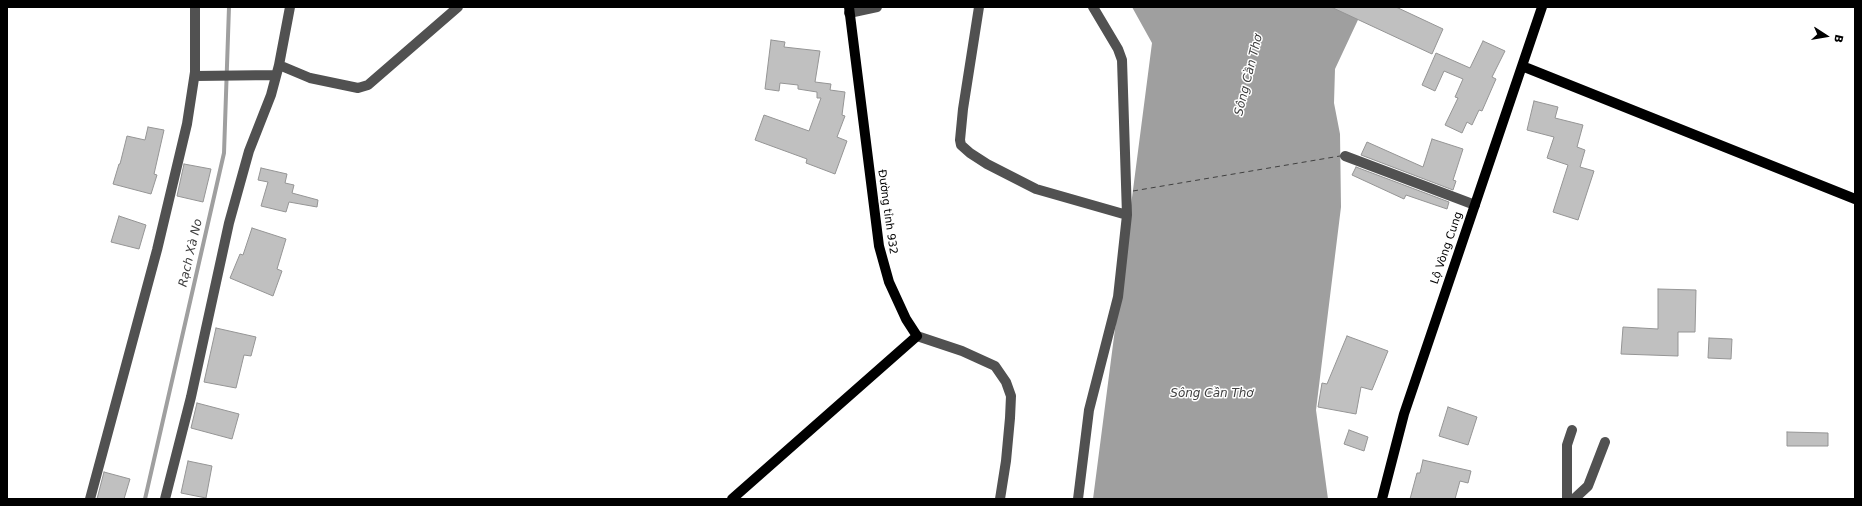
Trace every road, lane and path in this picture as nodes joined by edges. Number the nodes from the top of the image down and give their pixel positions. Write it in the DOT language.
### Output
graph roads {
  1 [pos="195,7"];
  2 [pos="290,7"];
  3 [pos="458,7"];
  4 [pos="877,7"];
  5 [pos="979,7"];
  6 [pos="1094,7"];
  7 [pos="1542,7"];
  8 [pos="849,10"];
  9 [pos="279,65"];
  10 [pos="1522,66"];
  11 [pos="276,75"];
  12 [pos="199,76"];
  13 [pos="1345,156"];
  14 [pos="1855,199"];
  15 [pos="1475,205"];
  16 [pos="1127,215"];
  17 [pos="917,336"];
  18 [pos="1572,430"];
  19 [pos="1605,442"];
  20 [pos="90,499"];
  21 [pos="165,499"];
  22 [pos="732,499"];
  23 [pos="1000,499"];
  24 [pos="1078,499"];
  25 [pos="1382,499"];
  26 [pos="1567,499"];
  27 [pos="1574,499"];
  1 -- 12 [label="street"];
  2 -- 9 [label="street"];
  3 -- 9 [label="street"];
  4 -- 8 [label="street"];
  5 -- 16 [label="street"];
  6 -- 16 [label="street"];
  7 -- 10 [label="main road, Lộ Vòng Cung"];
  8 -- 17 [label="main road, Đường tỉnh 932"];
  9 -- 11 [label="street"];
  10 -- 14 [label="main road"];
  10 -- 15 [label="main road, Lộ Vòng Cung"];
  11 -- 12 [label="street"];
  11 -- 21 [label="street"];
  12 -- 20 [label="street"];
  13 -- 15 [label="street"];
  15 -- 25 [label="main road, Lộ Vòng Cung"];
  16 -- 24 [label="street"];
  17 -- 22 [label="main road"];
  17 -- 23 [label="street"];
  18 -- 26 [label="street"];
  19 -- 27 [label="street"];
}
